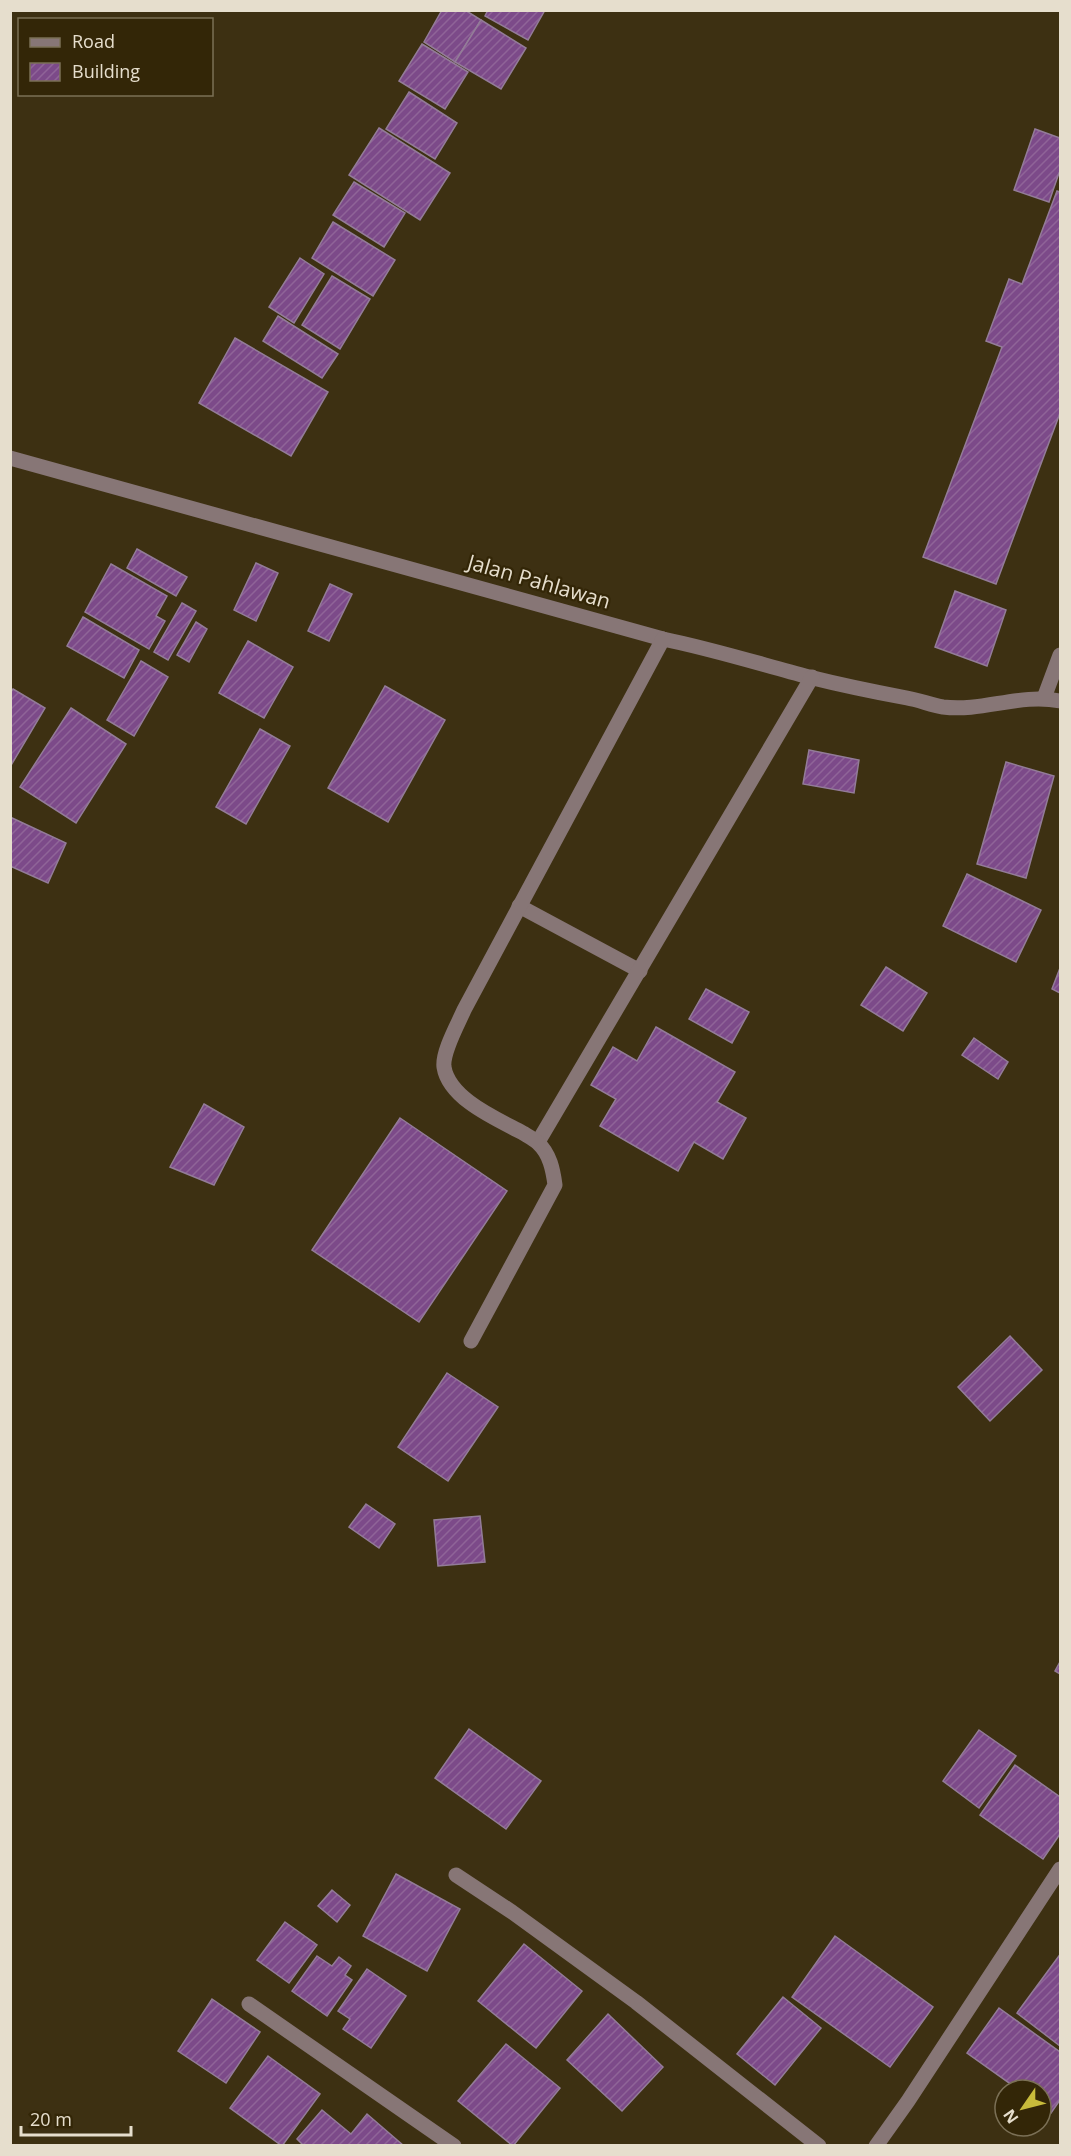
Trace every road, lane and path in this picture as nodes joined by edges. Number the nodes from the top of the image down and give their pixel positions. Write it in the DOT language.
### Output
graph roads {
  1 [pos="10,458"];
  2 [pos="663,639"];
  3 [pos="1060,655"];
  4 [pos="812,677"];
  5 [pos="1044,698"];
  6 [pos="1060,701"];
  7 [pos="519,906"];
  8 [pos="640,971"];
  9 [pos="538,1142"];
  10 [pos="471,1341"];
  11 [pos="1060,1869"];
  12 [pos="456,1875"];
  13 [pos="249,2004"];
  14 [pos="454,2145"];
  15 [pos="819,2145"];
  16 [pos="876,2145"];
  1 -- 2 [label="street, Jalan Pahlawan"];
  2 -- 4 [label="street, Jalan Pahlawan"];
  2 -- 7 [label="street"];
  3 -- 5 [label="street"];
  4 -- 5 [label="street, Jalan Pahlawan"];
  4 -- 8 [label="street"];
  5 -- 6 [label="street, Jalan Pahlawan"];
  7 -- 8 [label="street"];
  7 -- 9 [label="street"];
  8 -- 9 [label="street"];
  9 -- 10 [label="street"];
  11 -- 16 [label="street"];
  12 -- 15 [label="street"];
  13 -- 14 [label="street"];
}
